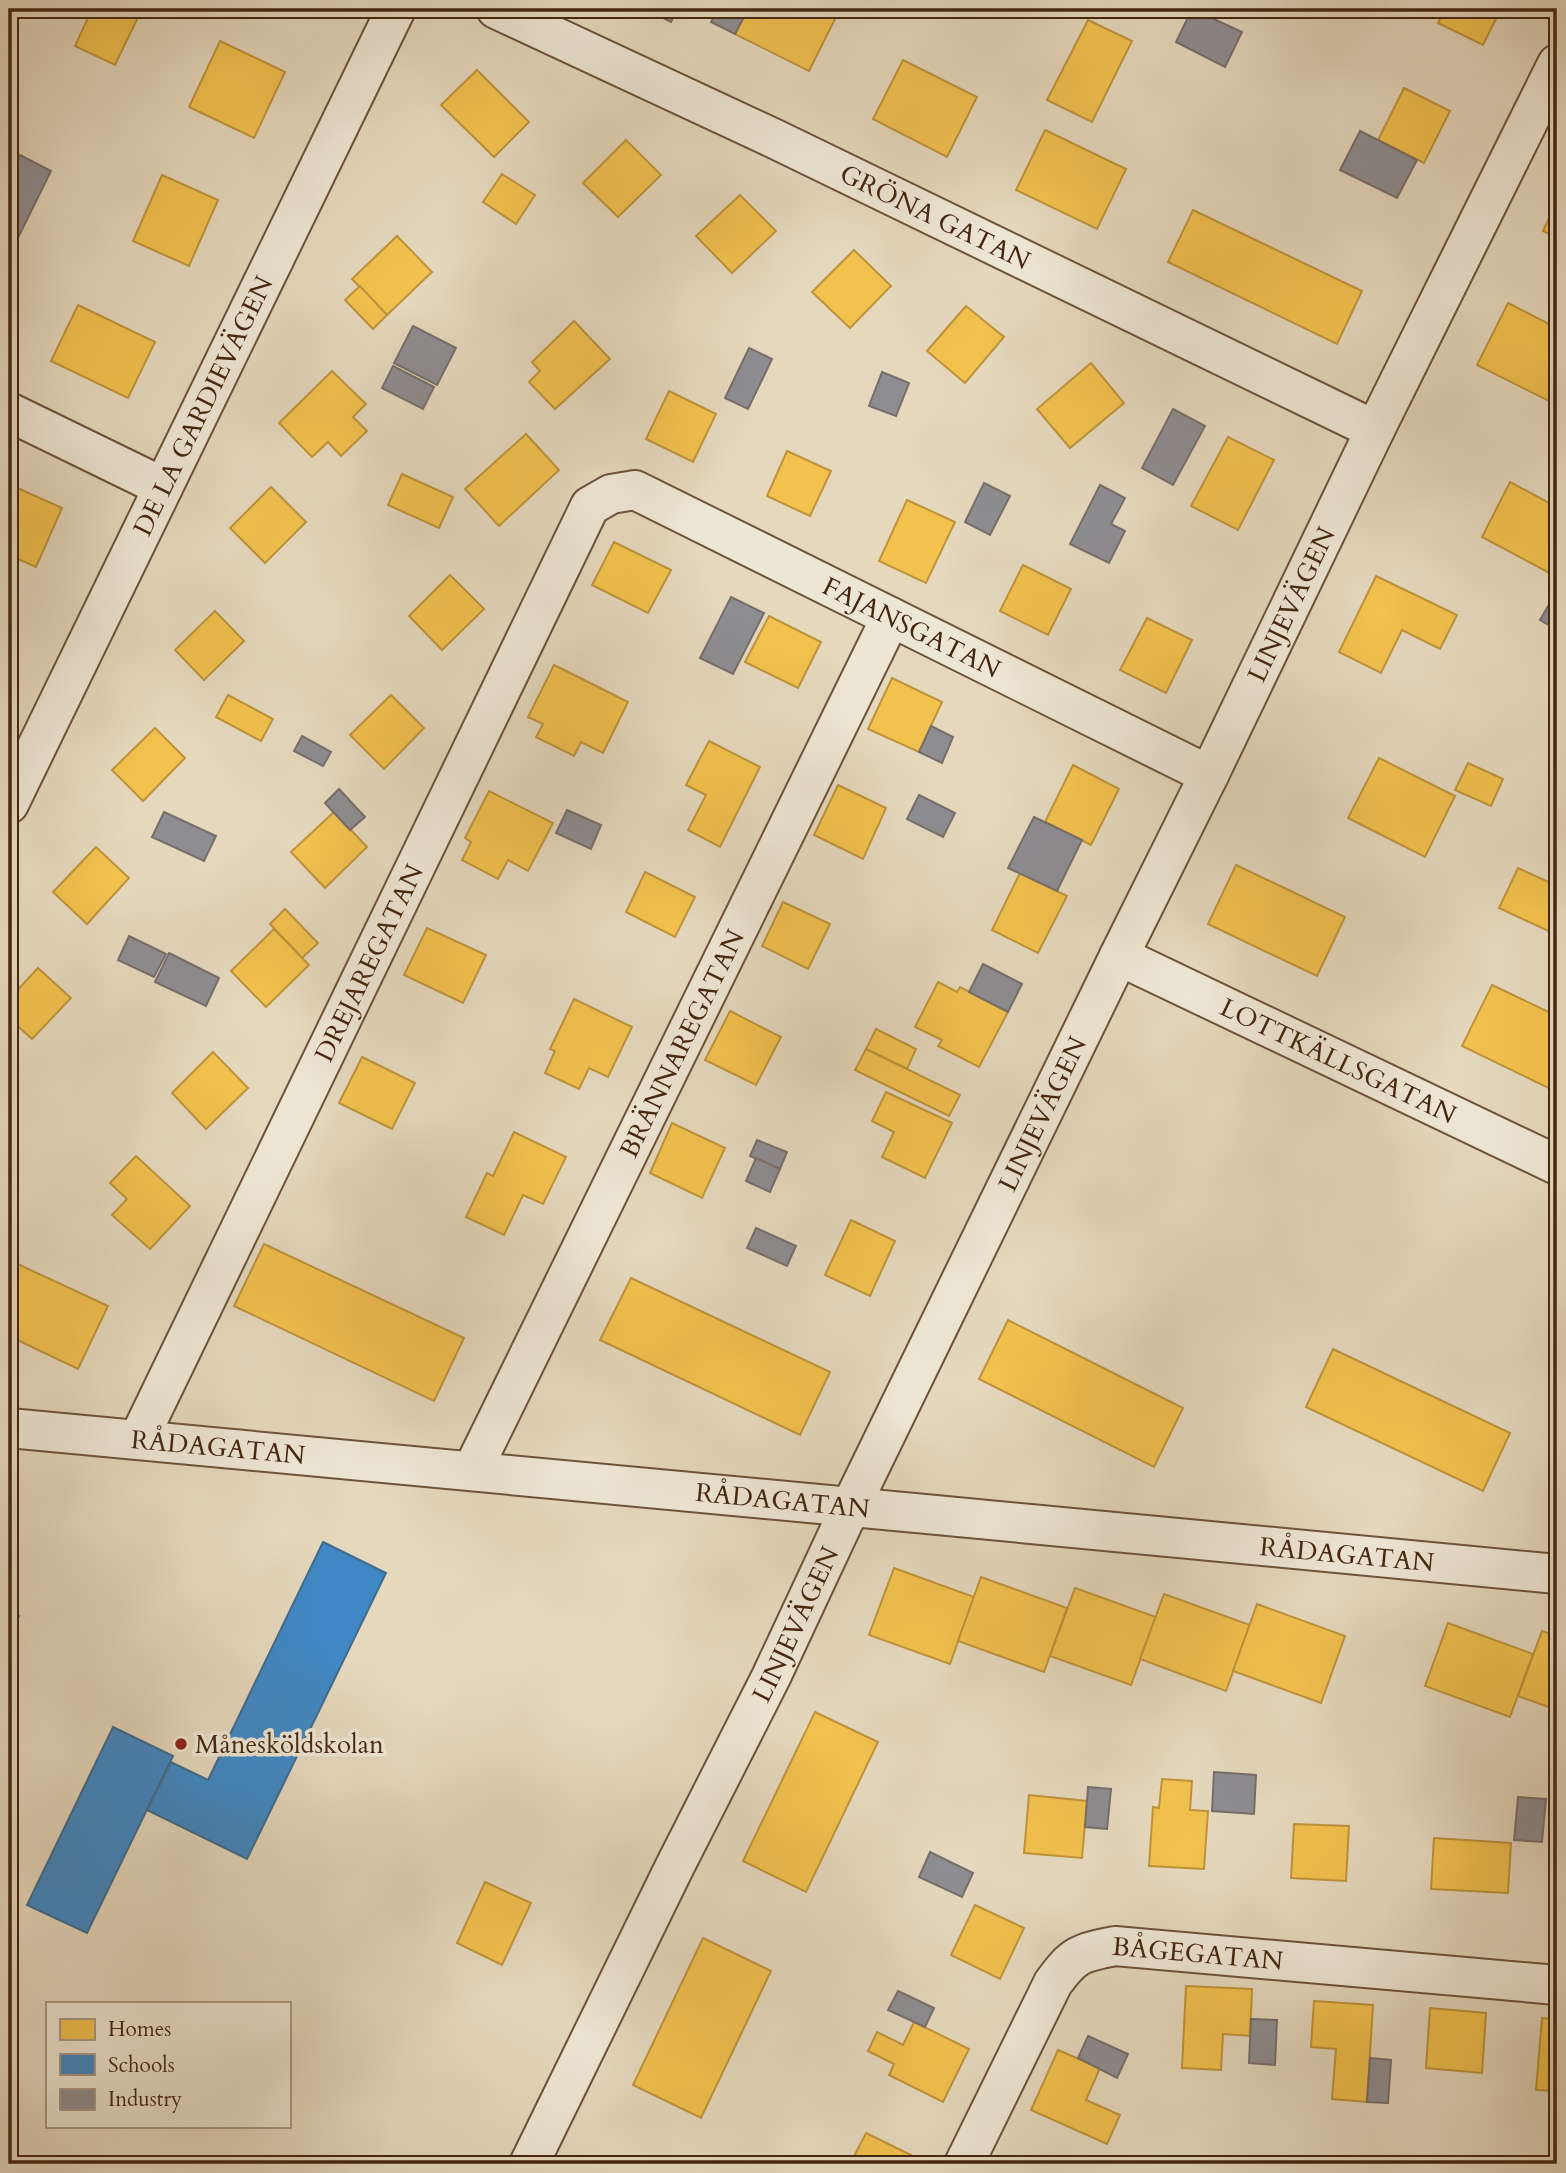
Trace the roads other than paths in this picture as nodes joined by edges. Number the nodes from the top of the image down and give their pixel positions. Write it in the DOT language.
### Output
graph roads {
  1 [pos="396,9"];
  2 [pos="496,9"];
  3 [pos="1557,64"];
  4 [pos="9,412"];
  5 [pos="1375,430"];
  6 [pos="163,487"];
  7 [pos="611,494"];
  8 [pos="891,617"];
  9 [pos="1209,775"];
  10 [pos="9,804"];
  11 [pos="1119,956"];
  12 [pos="1557,1165"];
  13 [pos="9,1428"];
  14 [pos="138,1440"];
  15 [pos="473,1469"];
  16 [pos="850,1508"];
  17 [pos="1557,1574"];
  18 [pos="1557,1985"];
  19 [pos="528,2164"];
  20 [pos="964,2164"];
  1 -- 6 [label="street, DE LA GARDIEVÄGEN"];
  2 -- 5 [label="street, GRÖNA GATAN"];
  3 -- 5 [label="street, LINJEVÄGEN"];
  4 -- 6 [label="street"];
  5 -- 9 [label="street, LINJEVÄGEN"];
  6 -- 10 [label="street, DE LA GARDIEVÄGEN"];
  7 -- 8 [label="street, FAJANSGATAN"];
  7 -- 14 [label="street, DREJAREGATAN"];
  8 -- 9 [label="street, FAJANSGATAN"];
  8 -- 15 [label="street, BRÄNNAREGATAN"];
  9 -- 11 [label="street, LINJEVÄGEN"];
  11 -- 12 [label="street, LOTTKÄLLSGATAN"];
  11 -- 16 [label="street, LINJEVÄGEN"];
  13 -- 14 [label="street, RÅDAGATAN"];
  14 -- 15 [label="street, RÅDAGATAN"];
  15 -- 16 [label="street, RÅDAGATAN"];
  16 -- 17 [label="street, RÅDAGATAN"];
  16 -- 19 [label="street, LINJEVÄGEN"];
  18 -- 20 [label="street, BÅGEGATAN"];
}
